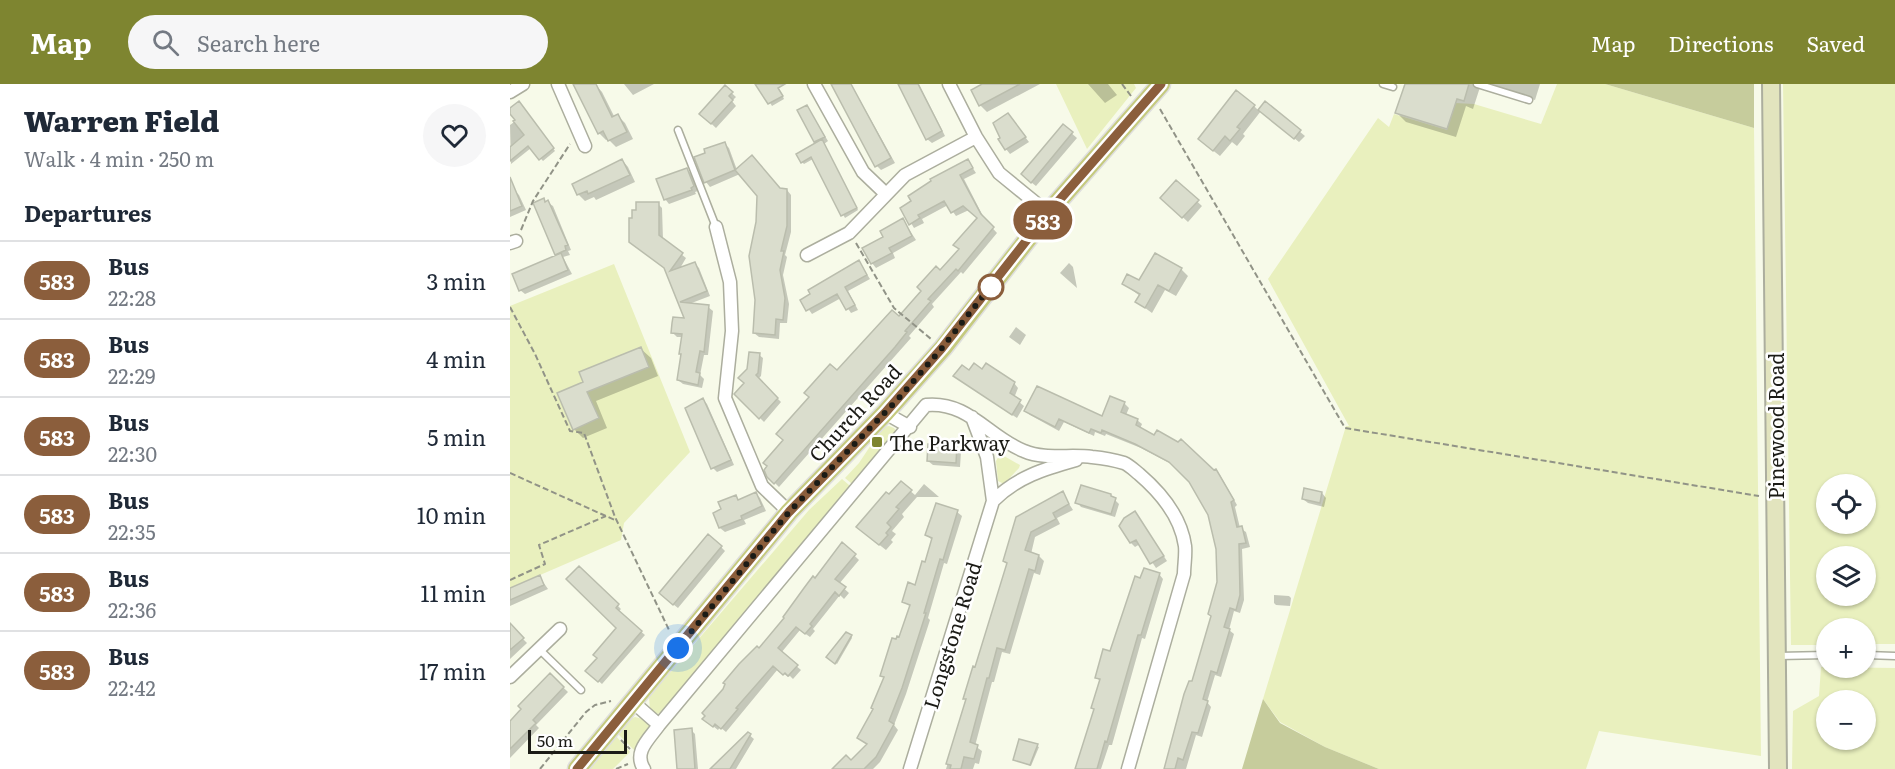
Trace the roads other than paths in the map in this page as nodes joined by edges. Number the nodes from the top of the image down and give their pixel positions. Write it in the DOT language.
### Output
graph roads {
  1 [pos="558,84"];
  2 [pos="814,84"];
  3 [pos="949,84"];
  4 [pos="1383,84"];
  5 [pos="1477,84"];
  6 [pos="1771,84"];
  7 [pos="1393,87"];
  8 [pos="1157,88"];
  9 [pos="1529,100"];
  10 [pos="678,130"];
  11 [pos="976,137"];
  12 [pos="585,146"];
  13 [pos="886,194"];
  14 [pos="1048,213"];
  15 [pos="716,226"];
  16 [pos="807,255"];
  17 [pos="885,413"];
  18 [pos="972,416"];
  19 [pos="910,427"];
  20 [pos="1090,456"];
  21 [pos="993,501"];
  22 [pos="789,512"];
  23 [pos="560,629"];
  24 [pos="539,649"];
  25 [pos="1816,655"];
  26 [pos="1876,655"];
  27 [pos="1777,656"];
  28 [pos="1895,656"];
  29 [pos="510,676"];
  30 [pos="581,690"];
  31 [pos="630,706"];
  32 [pos="659,725"];
  33 [pos="577,769"];
  34 [pos="644,769"];
  35 [pos="910,769"];
  36 [pos="1128,769"];
  37 [pos="1778,769"];
  1 -- 12 [label="street"];
  2 -- 13 [label="street"];
  3 -- 11 [label="street"];
  4 -- 7 [label="lane"];
  5 -- 9 [label="lane"];
  6 -- 27 [label="street, Pinewood Road"];
  8 -- 14 [label="main road, Church Road"];
  10 -- 15 [label="lane"];
  11 -- 13 [label="street"];
  11 -- 14 [label="street"];
  13 -- 16 [label="street"];
  14 -- 17 [label="main road, Church Road"];
  15 -- 22 [label="street"];
  17 -- 19 [label="street"];
  17 -- 22 [label="main road, Church Road"];
  18 -- 19 [label="street"];
  18 -- 20 [label="street"];
  18 -- 21 [label="street"];
  19 -- 32 [label="street"];
  20 -- 21 [label="street"];
  20 -- 36 [label="street"];
  21 -- 35 [label="street, Longstone Road"];
  22 -- 31 [label="main road, Church Road"];
  23 -- 24 [label="street"];
  24 -- 29 [label="street"];
  24 -- 30 [label="lane"];
  25 -- 27 [label="lane"];
  26 -- 28 [label="lane"];
  27 -- 37 [label="street, Pinewood Road"];
  31 -- 32 [label="street"];
  31 -- 33 [label="main road, Church Road"];
  32 -- 34 [label="street"];
}
